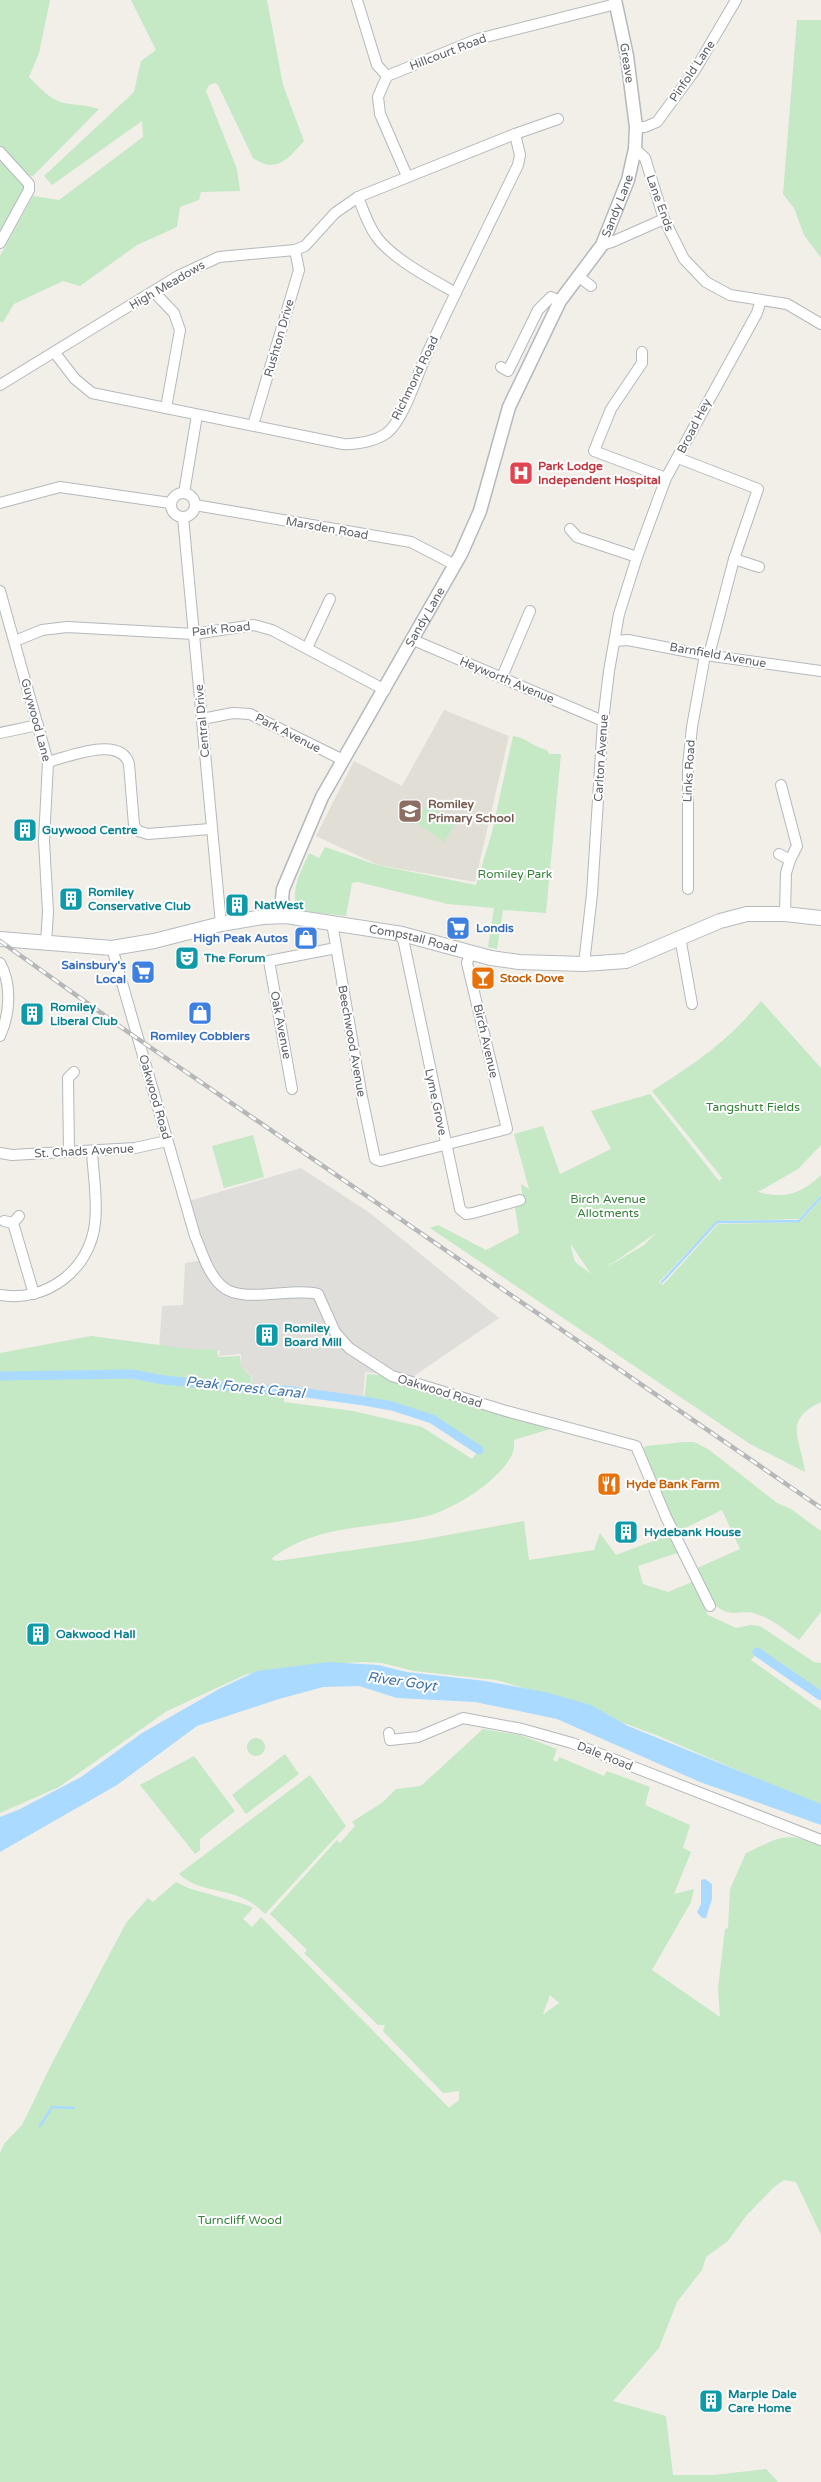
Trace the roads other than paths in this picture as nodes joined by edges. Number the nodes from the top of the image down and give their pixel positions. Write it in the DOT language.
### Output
graph roads {
  1 [pos="357,0"];
  2 [pos="736,0"];
  3 [pos="615,2"];
  4 [pos="387,76"];
  5 [pos="558,119"];
  6 [pos="636,127"];
  7 [pos="515,134"];
  8 [pos="636,149"];
  9 [pos="0,152"];
  10 [pos="407,176"];
  11 [pos="358,197"];
  12 [pos="664,219"];
  13 [pos="0,243"];
  14 [pos="607,243"];
  15 [pos="295,250"];
  16 [pos="579,277"];
  17 [pos="591,286"];
  18 [pos="154,292"];
  19 [pos="456,293"];
  20 [pos="761,300"];
  21 [pos="553,306"];
  22 [pos="821,324"];
  23 [pos="642,352"];
  24 [pos="56,353"];
  25 [pos="501,367"];
  26 [pos="0,385"];
  27 [pos="166,408"];
  28 [pos="197,415"];
  29 [pos="253,426"];
  30 [pos="678,458"];
  31 [pos="666,478"];
  32 [pos="184,493"];
  33 [pos="0,503"];
  34 [pos="170,503"];
  35 [pos="195,505"];
  36 [pos="183,517"];
  37 [pos="570,529"];
  38 [pos="637,556"];
  39 [pos="734,559"];
  40 [pos="455,565"];
  41 [pos="759,567"];
  42 [pos="0,591"];
  43 [pos="330,599"];
  44 [pos="530,611"];
  45 [pos="194,634"];
  46 [pos="411,639"];
  47 [pos="15,641"];
  48 [pos="615,641"];
  49 [pos="307,648"];
  50 [pos="707,655"];
  51 [pos="821,671"];
  52 [pos="502,677"];
  53 [pos="385,690"];
  54 [pos="202,720"];
  55 [pos="604,721"];
  56 [pos="38,725"];
  57 [pos="0,733"];
  58 [pos="343,760"];
  59 [pos="48,762"];
  60 [pos="780,786"];
  61 [pos="210,829"];
  62 [pos="779,854"];
  63 [pos="790,860"];
  64 [pos="688,889"];
  65 [pos="785,914"];
  66 [pos="286,916"];
  67 [pos="821,918"];
  68 [pos="220,924"];
  69 [pos="332,924"];
  70 [pos="402,934"];
  71 [pos="680,938"];
  72 [pos="0,939"];
  73 [pos="46,943"];
  74 [pos="112,948"];
  75 [pos="336,948"];
  76 [pos="470,954"];
  77 [pos="0,963"];
  78 [pos="584,964"];
  79 [pos="692,1004"];
  80 [pos="0,1036"];
  81 [pos="68,1074"];
  82 [pos="292,1089"];
  83 [pos="167,1141"];
  84 [pos="445,1146"];
  85 [pos="92,1151"];
  86 [pos="69,1152"];
  87 [pos="0,1153"];
  88 [pos="520,1200"];
  89 [pos="12,1220"];
  90 [pos="34,1294"];
  91 [pos="0,1295"];
  92 [pos="710,1606"];
  93 [pos="388,1733"];
  94 [pos="821,1840"];
  1 -- 4 [label="street"];
  2 -- 6 [label="street, Pinfold Lane"];
  3 -- 4 [label="street, Hillcourt Road"];
  3 -- 6 [label="street, Greave"];
  4 -- 10 [label="street"];
  5 -- 7 [label="street"];
  6 -- 8 [label="street, Sandy Lane"];
  7 -- 10 [label="street"];
  7 -- 19 [label="street, Richmond Road"];
  8 -- 12 [label="street, Lane Ends"];
  8 -- 14 [label="street, Sandy Lane"];
  9 -- 13 [label="street"];
  10 -- 11 [label="street"];
  11 -- 15 [label="street"];
  11 -- 19 [label="street"];
  12 -- 14 [label="street"];
  12 -- 20 [label="street, Lane Ends"];
  14 -- 16 [label="street, Sandy Lane"];
  15 -- 18 [label="street, High Meadows"];
  15 -- 29 [label="street, Rushton Drive"];
  16 -- 17 [label="street"];
  16 -- 21 [label="street, Sandy Lane"];
  18 -- 24 [label="street, High Meadows"];
  18 -- 27 [label="street"];
  19 -- 29 [label="street, Richmond Road"];
  20 -- 22 [label="street, Lane Ends"];
  20 -- 30 [label="street, Broad Hey"];
  21 -- 25 [label="street, Sandy Lane"];
  21 -- 40 [label="street, Sandy Lane"];
  23 -- 31 [label="street"];
  24 -- 26 [label="street, High Meadows"];
  24 -- 27 [label="street, Richmond Road"];
  27 -- 28 [label="street, Richmond Road"];
  28 -- 29 [label="street, Richmond Road"];
  28 -- 32 [label="street"];
  30 -- 31 [label="street, Broad Hey"];
  30 -- 39 [label="street, Links Road"];
  31 -- 38 [label="street, Broad Hey"];
  32 -- 34 [label="street"];
  32 -- 35 [label="street"];
  33 -- 34 [label="street"];
  34 -- 36 [label="street"];
  35 -- 36 [label="street"];
  35 -- 40 [label="street, Marsden Road"];
  36 -- 45 [label="street, Central Drive"];
  37 -- 38 [label="street"];
  38 -- 48 [label="street, Carlton Avenue"];
  39 -- 41 [label="street"];
  39 -- 50 [label="street, Links Road"];
  40 -- 46 [label="street, Sandy Lane"];
  42 -- 47 [label="street, Guywood Lane"];
  43 -- 49 [label="street"];
  44 -- 52 [label="street"];
  45 -- 47 [label="street, Park Road"];
  45 -- 49 [label="street, Park Road"];
  45 -- 54 [label="street, Central Drive"];
  46 -- 52 [label="street, Heyworth Avenue"];
  46 -- 53 [label="street, Sandy Lane"];
  47 -- 56 [label="street, Guywood Lane"];
  48 -- 50 [label="street, Barnfield Avenue"];
  48 -- 55 [label="street, Carlton Avenue"];
  49 -- 53 [label="street, Park Road"];
  50 -- 51 [label="street, Barnfield Avenue"];
  50 -- 64 [label="street, Links Road"];
  52 -- 55 [label="street, Heyworth Avenue"];
  53 -- 58 [label="street, Sandy Lane"];
  54 -- 58 [label="street, Park Avenue"];
  54 -- 61 [label="street, Central Drive"];
  55 -- 78 [label="street, Carlton Avenue"];
  56 -- 57 [label="street"];
  56 -- 59 [label="street, Guywood Lane"];
  58 -- 66 [label="street, Sandy Lane"];
  59 -- 61 [label="street"];
  59 -- 73 [label="street, Guywood Lane"];
  60 -- 63 [label="street"];
  61 -- 68 [label="street, Central Drive"];
  62 -- 63 [label="street"];
  63 -- 65 [label="street"];
  65 -- 67 [label="main road, Compstall Road"];
  65 -- 71 [label="main road, Compstall Road"];
  66 -- 68 [label="main road, Compstall Road"];
  66 -- 69 [label="main road, Compstall Road"];
  68 -- 74 [label="main road, Compstall Road"];
  69 -- 70 [label="main road, Compstall Road"];
  69 -- 75 [label="street, Beechwood Avenue"];
  70 -- 76 [label="main road, Compstall Road"];
  70 -- 84 [label="street, Lyme Grove"];
  71 -- 78 [label="main road, Compstall Road"];
  71 -- 79 [label="street"];
  72 -- 73 [label="main road, Compstall Road"];
  73 -- 74 [label="main road, Compstall Road"];
  74 -- 83 [label="street, Oakwood Road"];
  75 -- 82 [label="street, Oak Avenue"];
  75 -- 84 [label="street, Beechwood Avenue"];
  76 -- 78 [label="main road, Compstall Road"];
  76 -- 84 [label="street, Birch Avenue"];
  77 -- 80 [label="street"];
  81 -- 86 [label="street"];
  83 -- 85 [label="street, St. Chads Avenue"];
  83 -- 92 [label="street, Oakwood Road"];
  84 -- 88 [label="street, Lyme Grove"];
  85 -- 86 [label="street, St. Chads Avenue"];
  85 -- 90 [label="street"];
  86 -- 87 [label="street, St. Chads Avenue"];
  89 -- 90 [label="street"];
  90 -- 91 [label="street"];
  93 -- 94 [label="street, Dale Road"];
}
